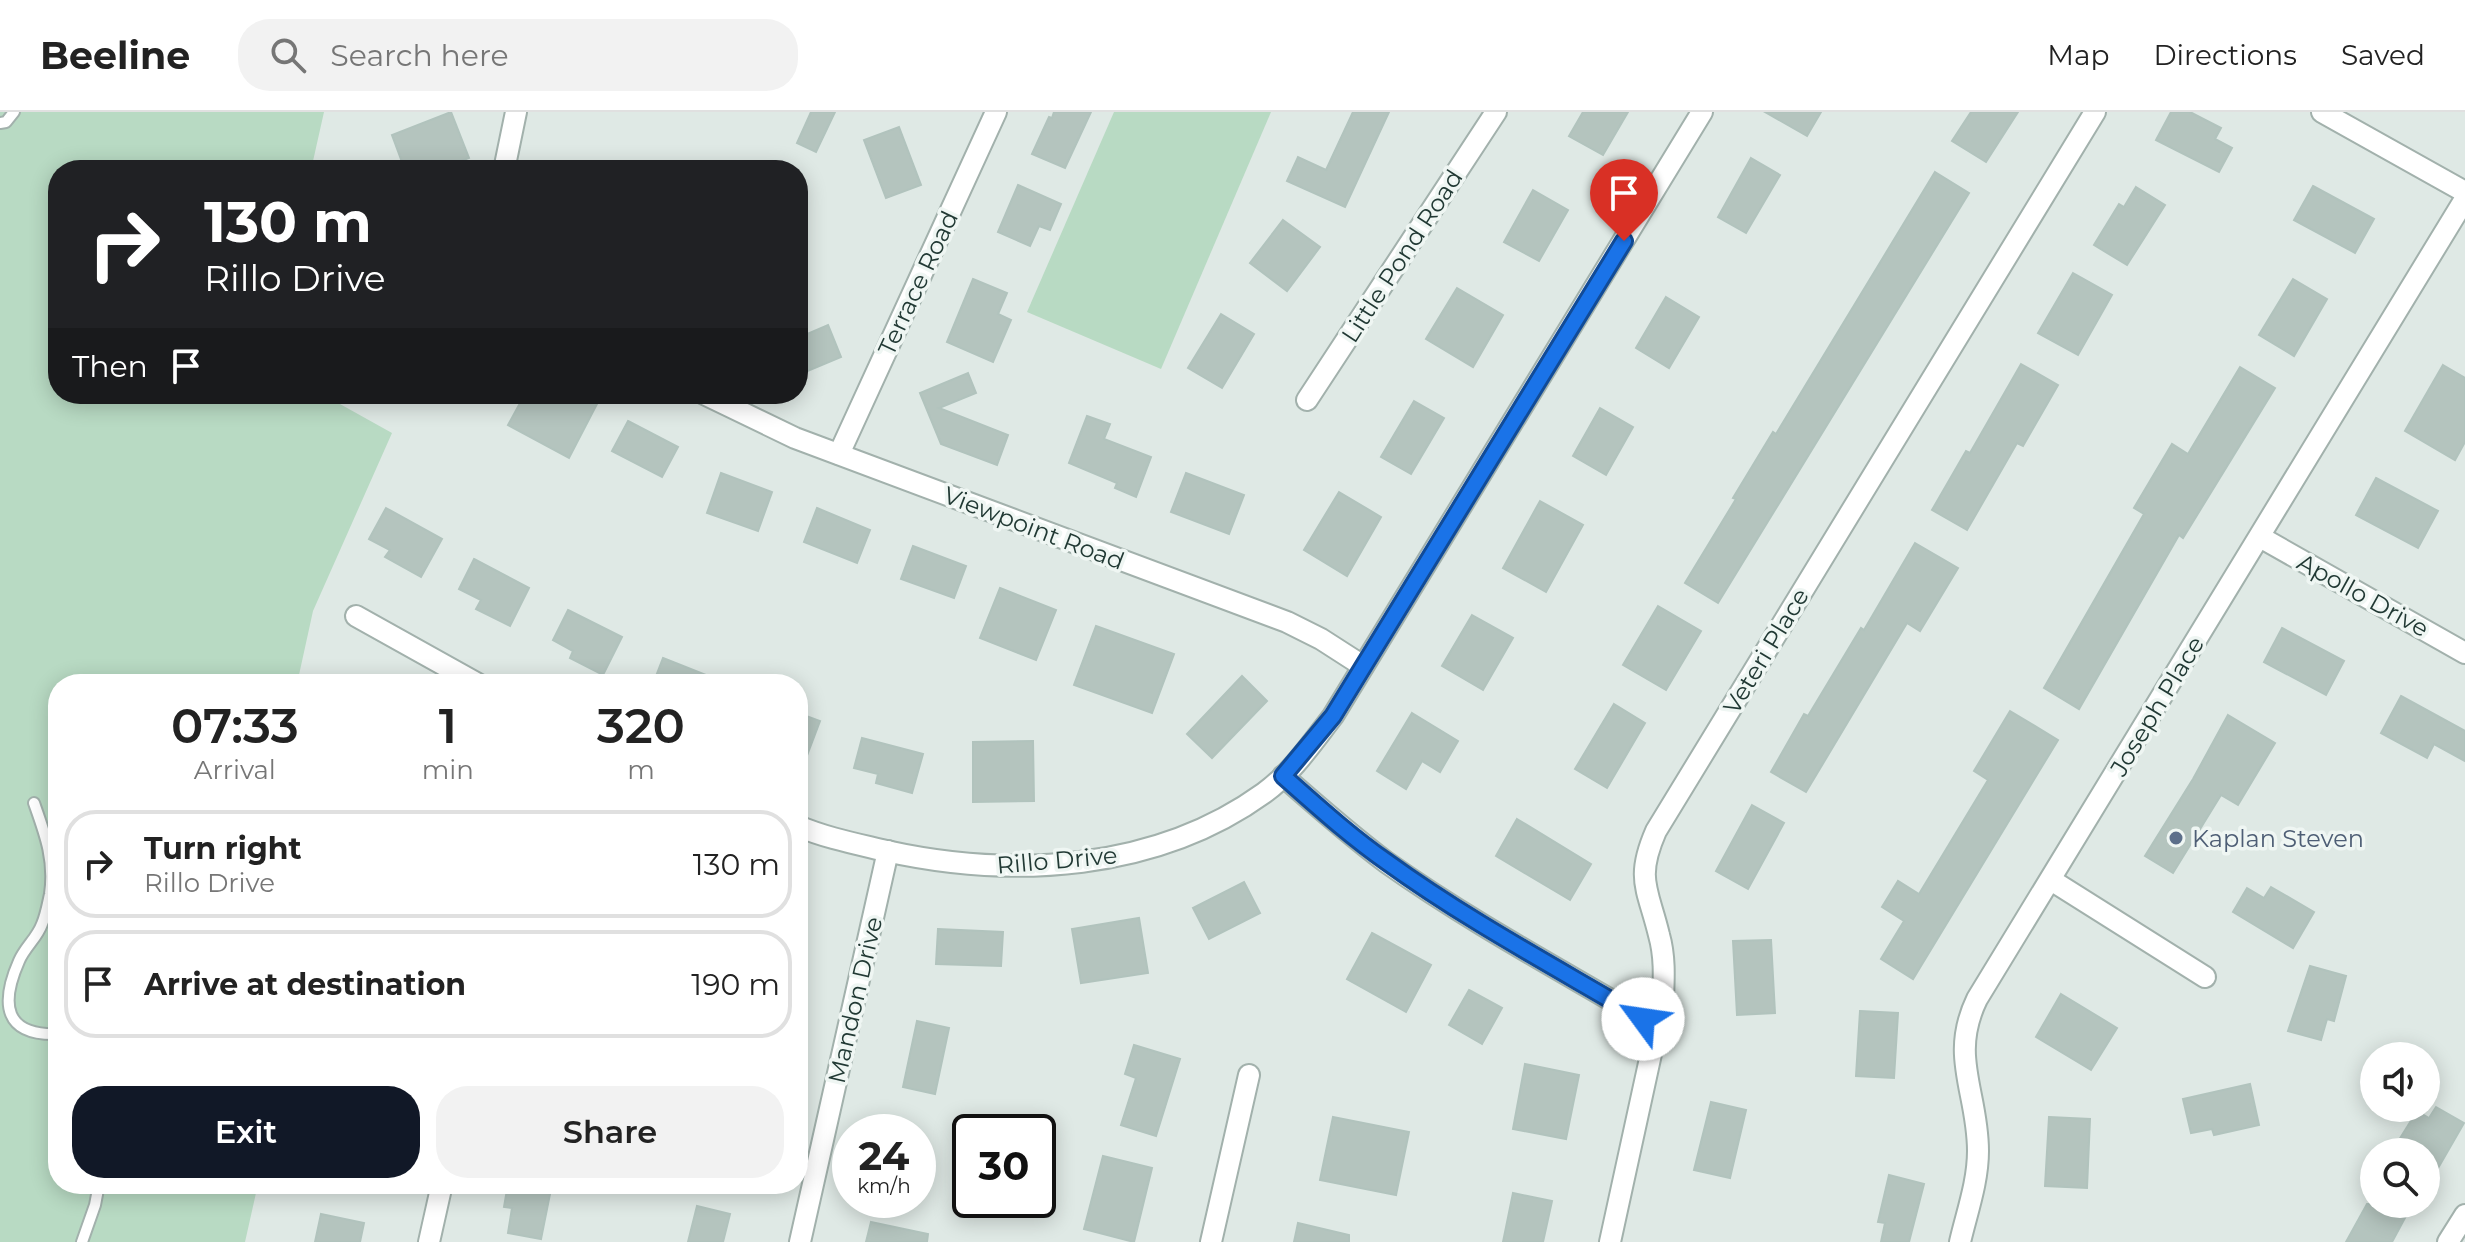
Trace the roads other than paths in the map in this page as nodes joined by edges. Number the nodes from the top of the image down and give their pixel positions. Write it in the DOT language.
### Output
graph roads {
  1 [pos="14,112"];
  2 [pos="516,112"];
  3 [pos="1496,112"];
  4 [pos="1702,112"];
  5 [pos="2095,112"];
  6 [pos="2322,112"];
  7 [pos="991,114"];
  8 [pos="3,122"];
  9 [pos="0,133"];
  10 [pos="506,160"];
  11 [pos="2465,192"];
  12 [pos="2465,199"];
  13 [pos="1307,400"];
  14 [pos="725,404"];
  15 [pos="839,454"];
  16 [pos="2260,537"];
  17 [pos="356,616"];
  18 [pos="2465,653"];
  19 [pos="1363,666"];
  20 [pos="460,674"];
  21 [pos="1283,776"];
  22 [pos="34,803"];
  23 [pos="808,829"];
  24 [pos="48,845"];
  25 [pos="888,851"];
  26 [pos="2051,880"];
  27 [pos="48,896"];
  28 [pos="2205,977"];
  29 [pos="1657,1027"];
  30 [pos="48,1033"];
  31 [pos="1249,1075"];
  32 [pos="97,1194"];
  33 [pos="440,1194"];
  34 [pos="2465,1215"];
  35 [pos="82,1242"];
  36 [pos="429,1242"];
  37 [pos="800,1242"];
  38 [pos="1211,1242"];
  39 [pos="1610,1242"];
  40 [pos="1960,1242"];
  41 [pos="2448,1242"];
  1 -- 8 [label="lane"];
  2 -- 10 [label="street"];
  3 -- 13 [label="street, Little Pond Road"];
  4 -- 19 [label="street, Rillo Drive"];
  5 -- 29 [label="street, Veteri Place"];
  6 -- 11 [label="street"];
  7 -- 15 [label="street, Terrace Road"];
  8 -- 9 [label="lane"];
  12 -- 16 [label="street, Joseph Place"];
  14 -- 15 [label="street, Viewpoint Road"];
  15 -- 19 [label="street, Viewpoint Road"];
  16 -- 18 [label="street, Apollo Drive"];
  16 -- 26 [label="street, Joseph Place"];
  17 -- 20 [label="street"];
  19 -- 21 [label="street, Rillo Drive"];
  21 -- 25 [label="street, Rillo Drive"];
  21 -- 29 [label="street"];
  22 -- 24 [label="lane"];
  23 -- 25 [label="street, Rillo Drive"];
  25 -- 37 [label="street, Mandon Drive"];
  26 -- 28 [label="street"];
  26 -- 40 [label="street, Joseph Place"];
  27 -- 30 [label="lane"];
  29 -- 39 [label="street, Veteri Place"];
  31 -- 38 [label="street"];
  32 -- 35 [label="lane"];
  33 -- 36 [label="street"];
  34 -- 41 [label="street"];
}
